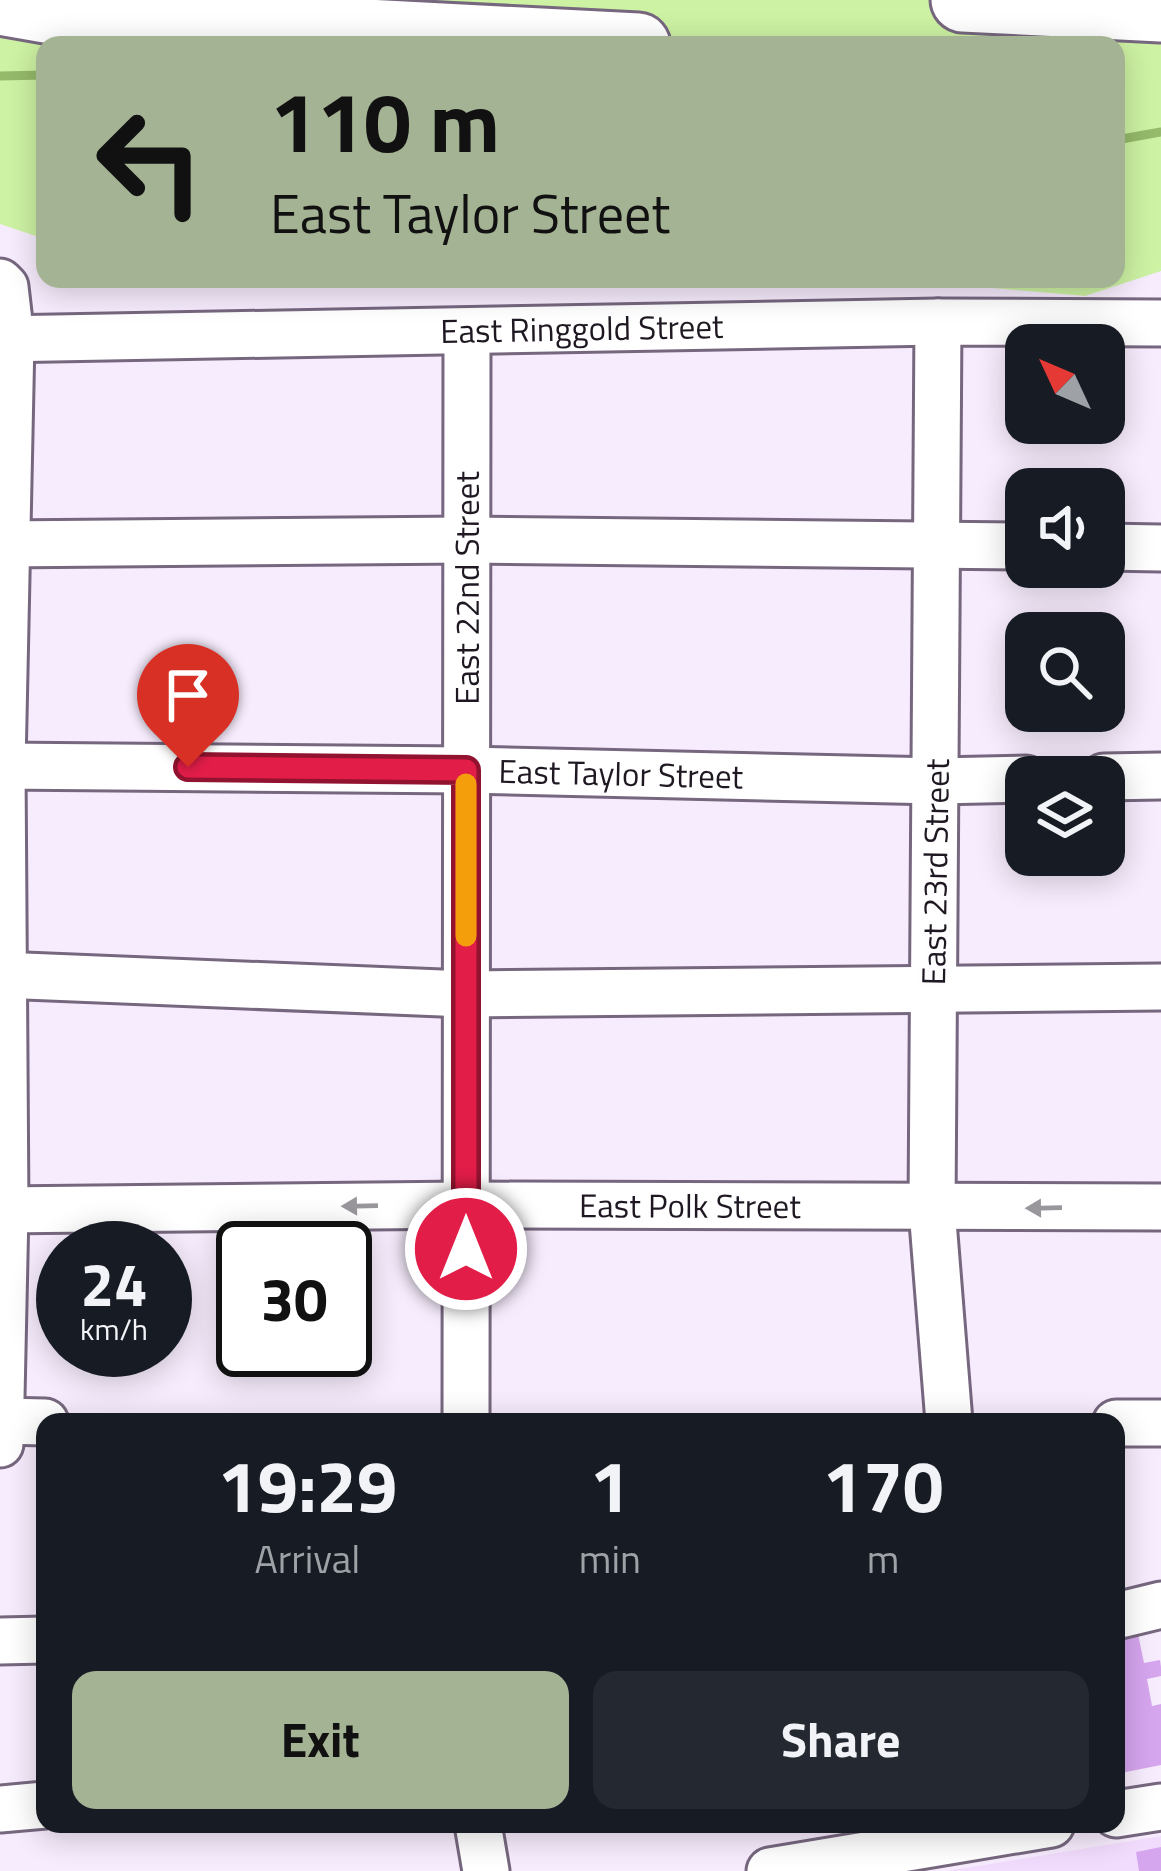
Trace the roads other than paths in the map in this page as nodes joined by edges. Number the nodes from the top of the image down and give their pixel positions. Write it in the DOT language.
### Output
graph roads {
  1 [pos="962,0"];
  2 [pos="0,3"];
  3 [pos="1161,10"];
  4 [pos="463,36"];
  5 [pos="1161,45"];
  6 [pos="1125,46"];
  7 [pos="0,281"];
  8 [pos="938,322"];
  9 [pos="1161,323"];
  10 [pos="467,333"];
  11 [pos="5,339"];
  12 [pos="467,540"];
  13 [pos="3,544"];
  14 [pos="937,544"];
  15 [pos="1005,546"];
  16 [pos="1125,547"];
  17 [pos="1161,548"];
  18 [pos="1,766"];
  19 [pos="466,770"];
  20 [pos="1161,776"];
  21 [pos="1125,777"];
  22 [pos="1005,779"];
  23 [pos="937,781"];
  24 [pos="2,974"];
  25 [pos="1161,986"];
  26 [pos="934,988"];
  27 [pos="466,994"];
  28 [pos="466,1205"];
  29 [pos="1161,1207"];
  30 [pos="932,1209"];
  31 [pos="3,1210"];
  32 [pos="466,1413"];
  33 [pos="948,1413"];
  34 [pos="0,1421"];
  35 [pos="36,1422"];
  36 [pos="1161,1423"];
  37 [pos="1125,1424"];
  38 [pos="0,1444"];
  39 [pos="1161,1605"];
  40 [pos="1125,1614"];
  41 [pos="36,1640"];
  42 [pos="0,1641"];
  43 [pos="36,1806"];
  44 [pos="1161,1807"];
  45 [pos="0,1810"];
  46 [pos="1125,1813"];
  47 [pos="480,1833"];
  48 [pos="997,1833"];
  49 [pos="486,1871"];
  50 [pos="770,1871"];
  1 -- 3 [label="highway"];
  2 -- 4 [label="highway"];
  5 -- 6 [label="highway"];
  7 -- 11 [label="street"];
  8 -- 9 [label="street, East Ringgold Street"];
  8 -- 10 [label="street, East Ringgold Street"];
  8 -- 14 [label="street, East 23rd Street"];
  10 -- 11 [label="street, East Ringgold Street"];
  10 -- 12 [label="street, East 22nd Street"];
  11 -- 13 [label="street"];
  12 -- 13 [label="street"];
  12 -- 14 [label="street"];
  12 -- 19 [label="street, East 22nd Street"];
  13 -- 18 [label="street"];
  14 -- 15 [label="street"];
  14 -- 23 [label="street, East 23rd Street"];
  16 -- 17 [label="street"];
  18 -- 19 [label="street, East Taylor Street"];
  18 -- 24 [label="street"];
  19 -- 23 [label="street, East Taylor Street"];
  19 -- 27 [label="street, East 22nd Street"];
  20 -- 21 [label="street"];
  22 -- 23 [label="street, East Taylor Street"];
  23 -- 26 [label="street, East 23rd Street"];
  24 -- 27 [label="street"];
  24 -- 31 [label="street"];
  25 -- 26 [label="street"];
  26 -- 27 [label="street"];
  26 -- 30 [label="street, East 23rd Street"];
  27 -- 28 [label="street, East 22nd Street"];
  28 -- 30 [label="street, East Polk Street"];
  28 -- 31 [label="street, East Polk Street, one-way"];
  28 -- 32 [label="street, East 22nd Street"];
  29 -- 30 [label="street, East Polk Street, one-way"];
  30 -- 33 [label="street, East 23rd Street"];
  31 -- 34 [label="street"];
  34 -- 35 [label="street"];
  34 -- 38 [label="street"];
  36 -- 37 [label="street"];
  39 -- 40 [label="street"];
  41 -- 42 [label="street"];
  43 -- 45 [label="street"];
  44 -- 46 [label="street"];
  47 -- 49 [label="street"];
  48 -- 50 [label="street"];
}
